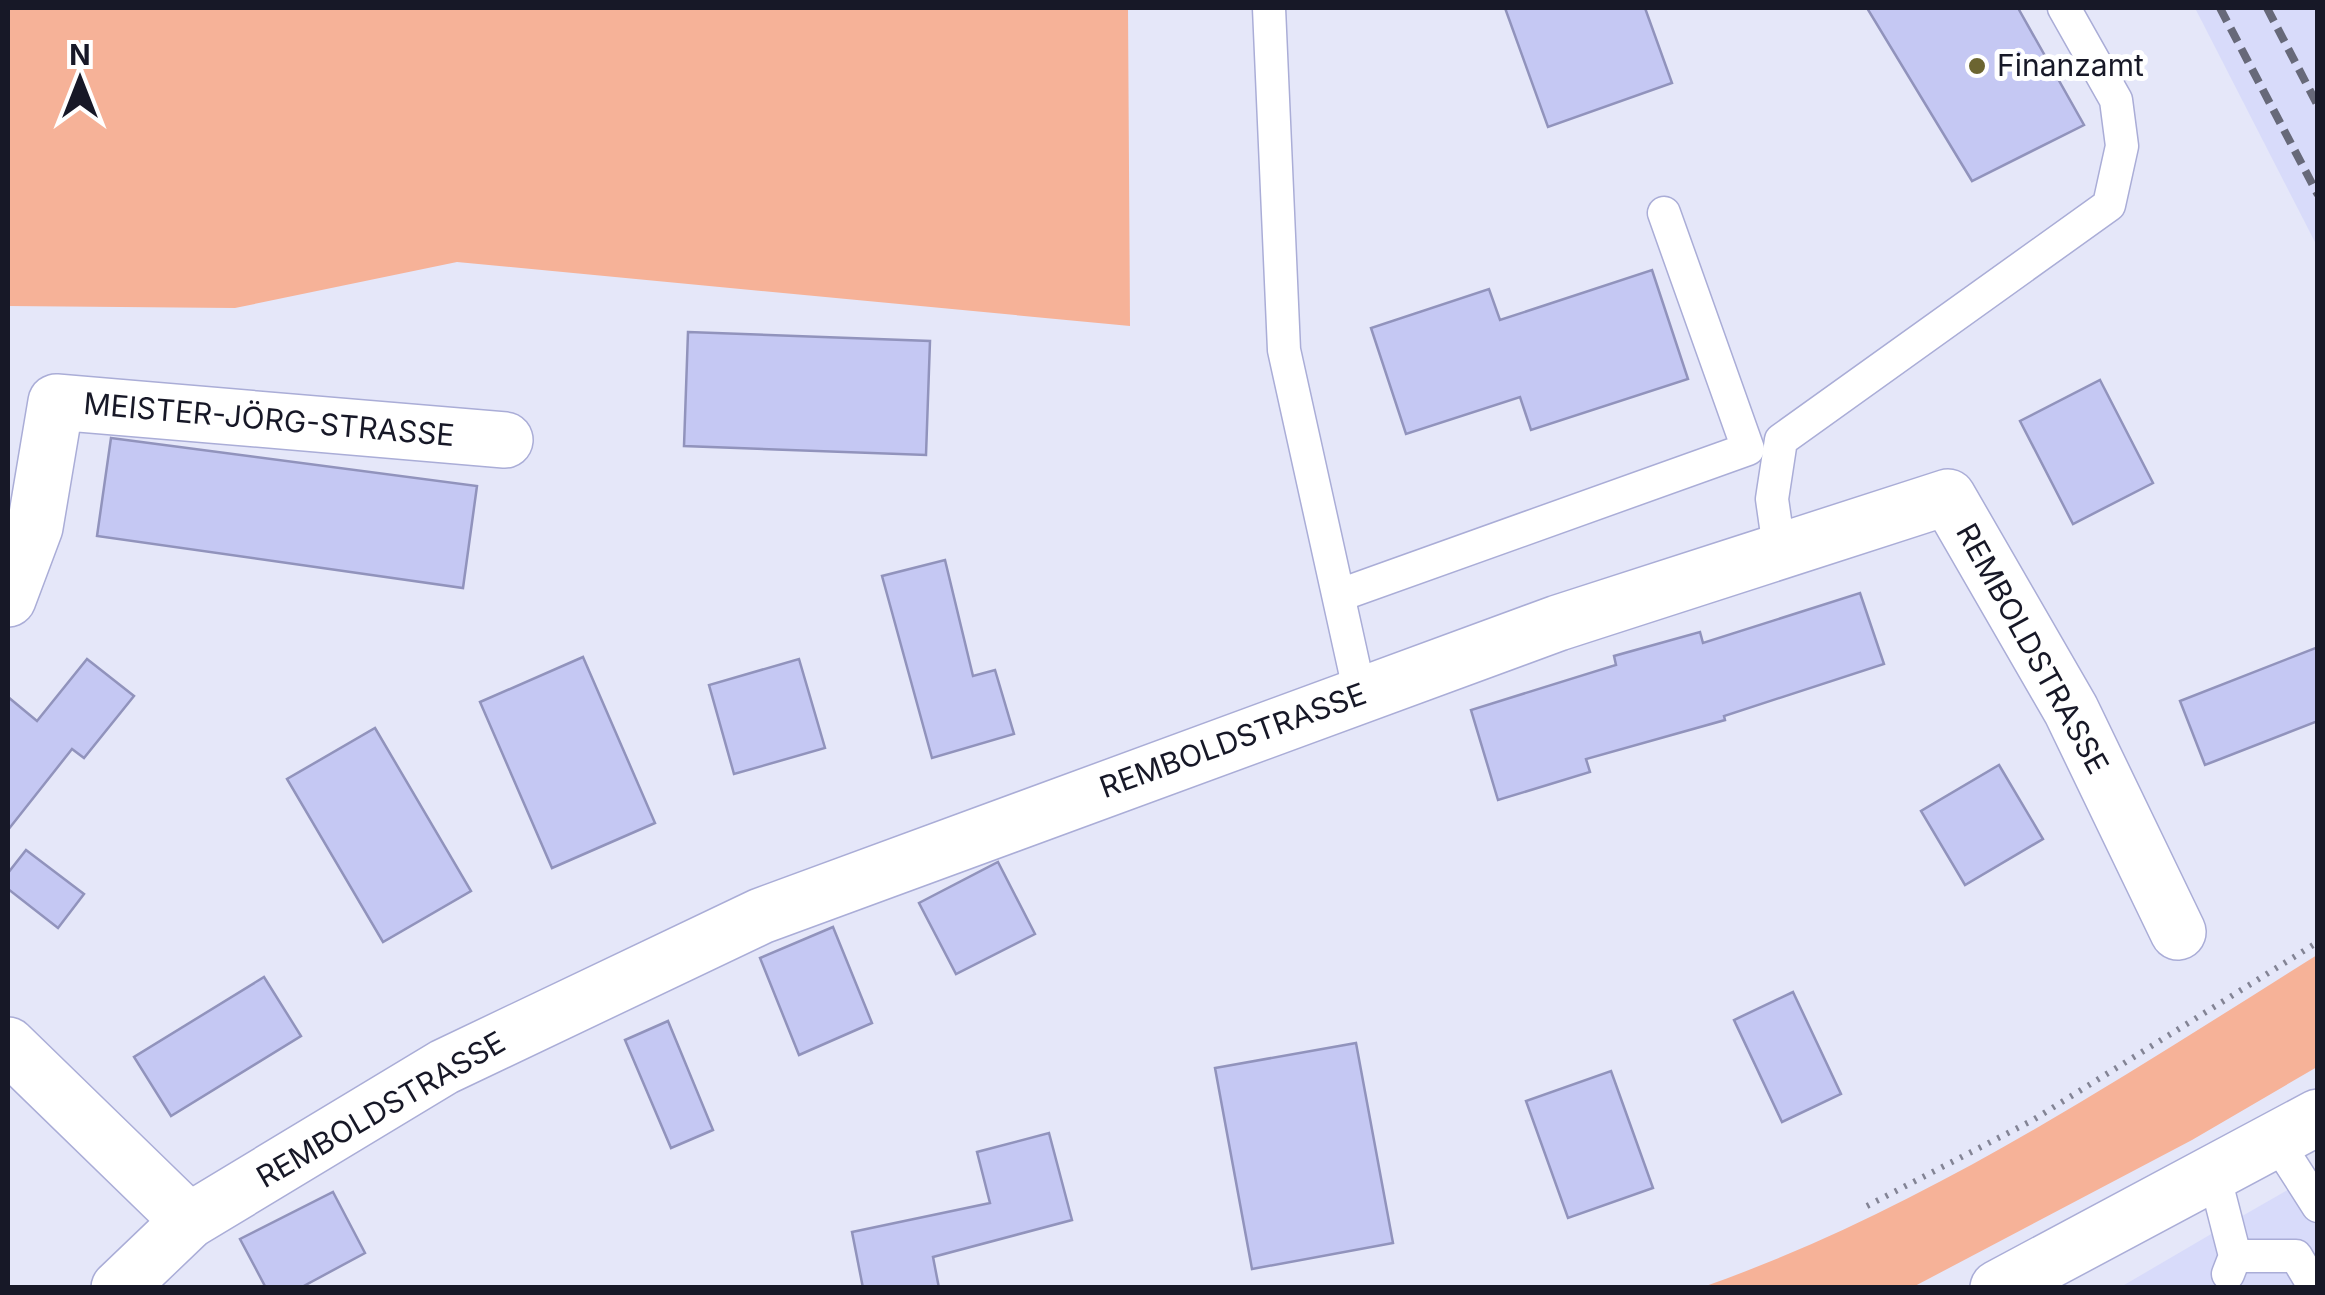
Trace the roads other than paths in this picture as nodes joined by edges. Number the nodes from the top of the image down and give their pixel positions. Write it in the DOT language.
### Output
graph roads {
  1 [pos="1269,8"];
  2 [pos="2064,8"];
  3 [pos="1664,214"];
  4 [pos="505,440"];
  5 [pos="1781,440"];
  6 [pos="1748,450"];
  7 [pos="1779,548"];
  8 [pos="1340,594"];
  9 [pos="8,599"];
  10 [pos="1360,694"];
  11 [pos="2178,932"];
  12 [pos="8,1045"];
  13 [pos="2297,1129"];
  14 [pos="2214,1174"];
  15 [pos="2318,1206"];
  16 [pos="188,1221"];
  17 [pos="118,1288"];
  18 [pos="1998,1288"];
  19 [pos="2315,1288"];
  1 -- 8 [label="lane"];
  2 -- 5 [label="lane"];
  3 -- 6 [label="lane"];
  4 -- 9 [label="street, MEISTER-JÖRG-STRASSE"];
  5 -- 6 [label="lane"];
  5 -- 7 [label="lane"];
  6 -- 8 [label="lane"];
  7 -- 10 [label="street, REMBOLDSTRASSE"];
  7 -- 11 [label="street, REMBOLDSTRASSE"];
  8 -- 10 [label="lane"];
  10 -- 16 [label="street, REMBOLDSTRASSE"];
  12 -- 16 [label="street"];
  13 -- 14 [label="street"];
  13 -- 15 [label="lane"];
  14 -- 18 [label="street"];
  14 -- 19 [label="lane"];
  16 -- 17 [label="street, REMBOLDSTRASSE"];
}
